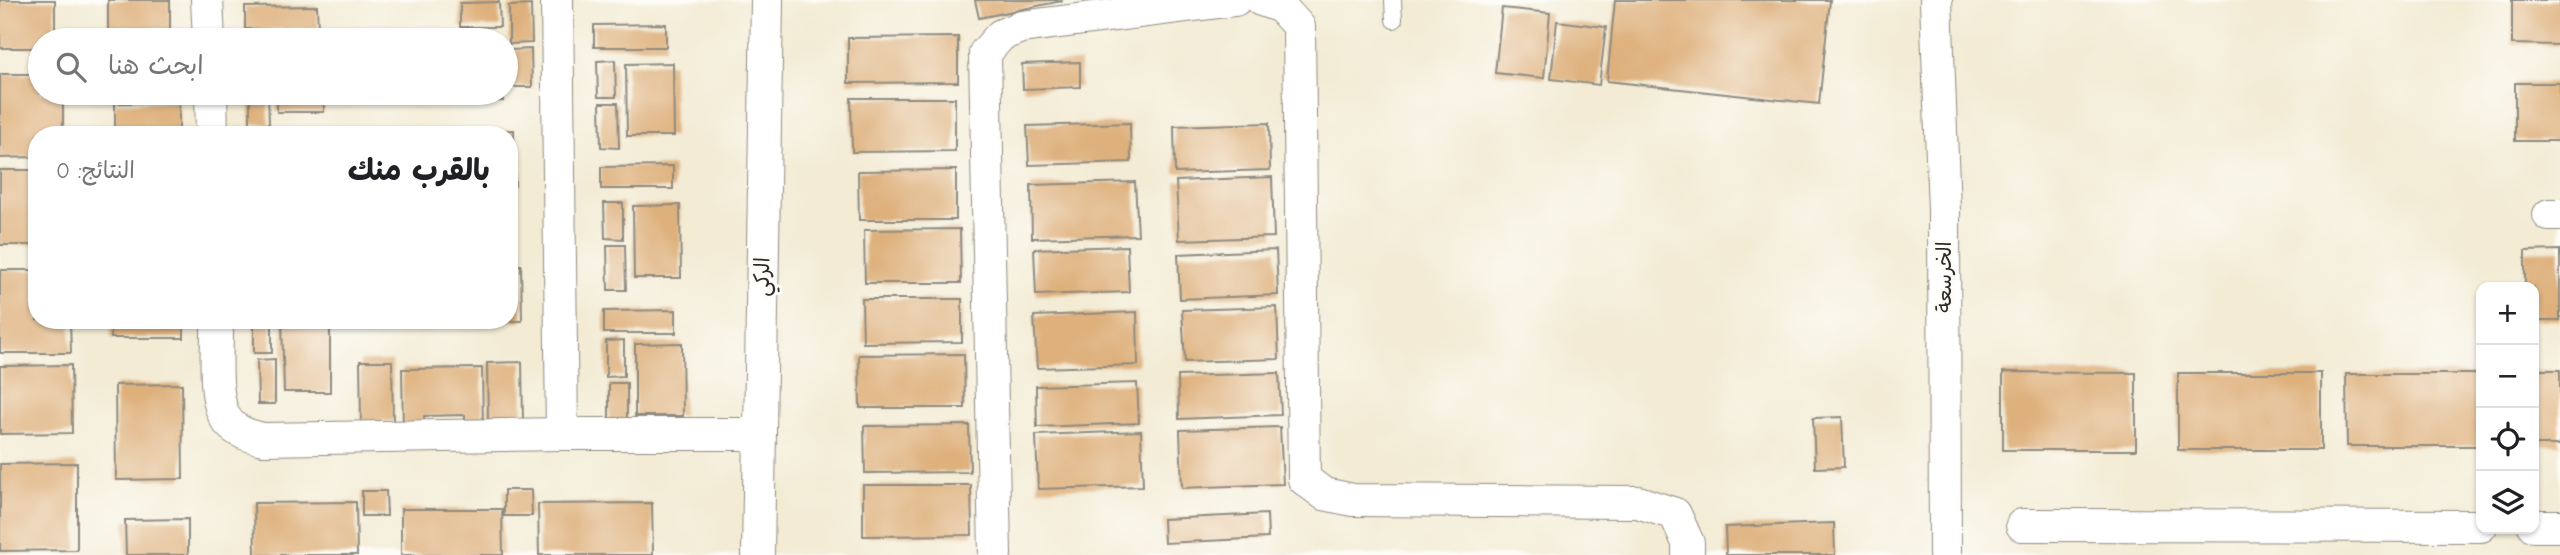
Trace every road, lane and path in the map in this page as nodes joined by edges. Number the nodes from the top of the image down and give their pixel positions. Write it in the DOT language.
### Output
graph roads {
  1 [pos="207,0"];
  2 [pos="557,0"];
  3 [pos="767,0"];
  4 [pos="1235,0"];
  5 [pos="1261,0"];
  6 [pos="1393,0"];
  7 [pos="1936,0"];
  8 [pos="1394,20"];
  9 [pos="208,28"];
  10 [pos="211,105"];
  11 [pos="212,126"];
  12 [pos="217,329"];
  13 [pos="562,433"];
  14 [pos="759,434"];
  15 [pos="2022,525"];
  16 [pos="2476,526"];
  17 [pos="2539,526"];
  18 [pos="2560,526"];
  19 [pos="2481,534"];
  20 [pos="758,555"];
  21 [pos="995,555"];
  22 [pos="1688,555"];
  23 [pos="1944,555"];
  24 [pos="2481,555"];
  1 -- 9 [label="street"];
  2 -- 13 [label="street"];
  3 -- 14 [label="street, الركي"];
  4 -- 21 [label="street"];
  5 -- 22 [label="street"];
  6 -- 8 [label="lane"];
  7 -- 23 [label="street, الخرسعة"];
  10 -- 11 [label="street"];
  12 -- 13 [label="street"];
  13 -- 14 [label="street"];
  14 -- 20 [label="street, الركي"];
  15 -- 16 [label="street"];
  17 -- 18 [label="street"];
  19 -- 24 [label="street"];
}
